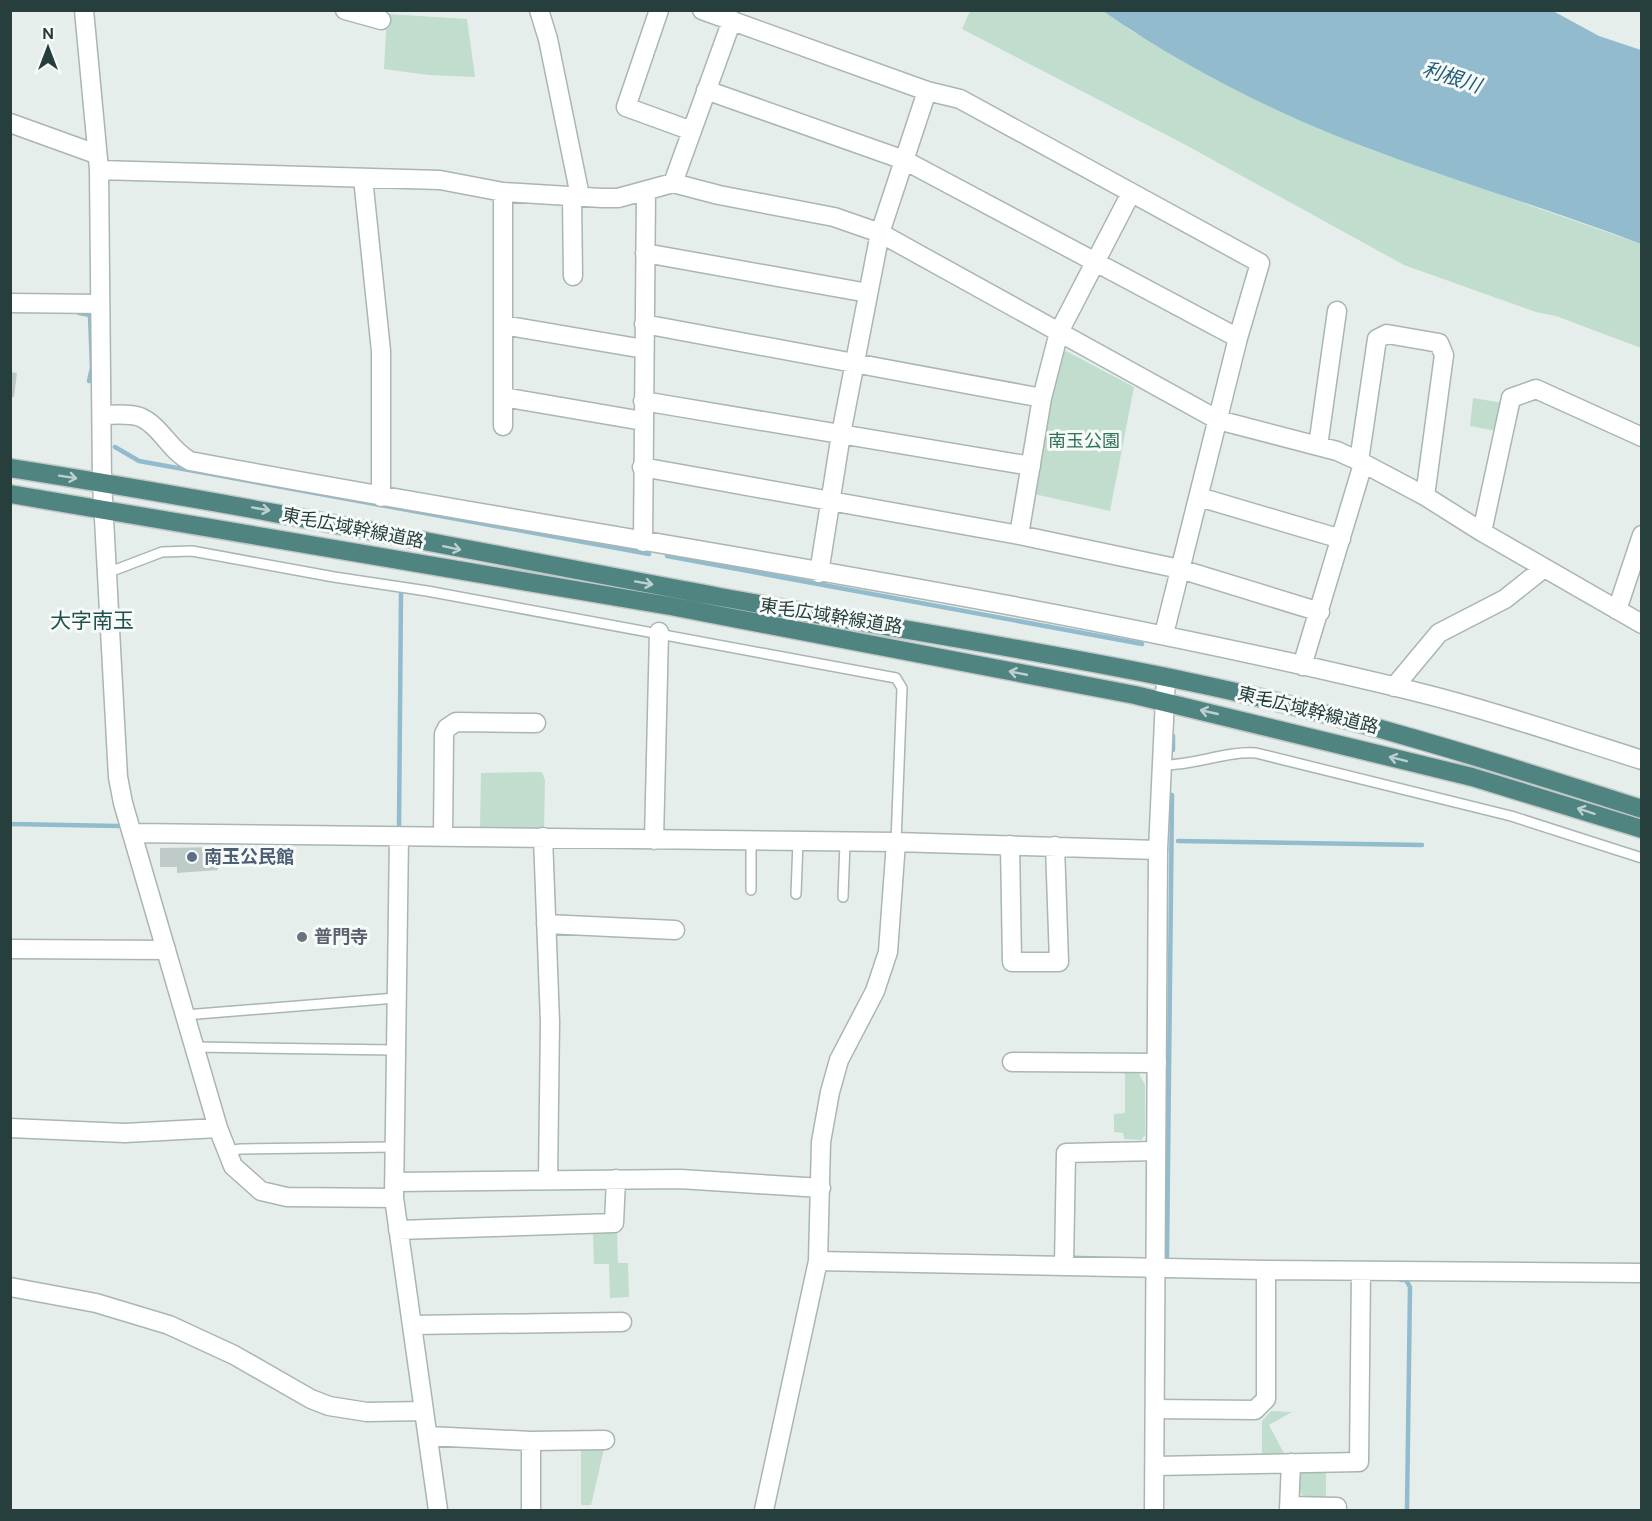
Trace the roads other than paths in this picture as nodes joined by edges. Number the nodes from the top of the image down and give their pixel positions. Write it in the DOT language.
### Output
graph roads {
  1 [pos="84,10"];
  2 [pos="345,10"];
  3 [pos="539,10"];
  4 [pos="659,10"];
  5 [pos="702,10"];
  6 [pos="381,20"];
  7 [pos="732,20"];
  8 [pos="706,90"];
  9 [pos="927,91"];
  10 [pos="10,123"];
  11 [pos="692,131"];
  12 [pos="904,160"];
  13 [pos="98,162"];
  14 [pos="363,178"];
  15 [pos="673,183"];
  16 [pos="646,191"];
  17 [pos="503,192"];
  18 [pos="1131,193"];
  19 [pos="576,196"];
  20 [pos="880,233"];
  21 [pos="645,253"];
  22 [pos="1097,261"];
  23 [pos="573,276"];
  24 [pos="868,293"];
  25 [pos="10,303"];
  26 [pos="100,304"];
  27 [pos="1337,310"];
  28 [pos="644,324"];
  29 [pos="503,325"];
  30 [pos="1059,332"];
  31 [pos="1238,338"];
  32 [pos="644,349"];
  33 [pos="855,363"];
  34 [pos="503,397"];
  35 [pos="1042,398"];
  36 [pos="643,401"];
  37 [pos="102,415"];
  38 [pos="1218,420"];
  39 [pos="643,421"];
  40 [pos="503,426"];
  41 [pos="841,434"];
  42 [pos="1641,437"];
  43 [pos="1318,446"];
  44 [pos="1361,463"];
  45 [pos="1031,466"];
  46 [pos="642,467"];
  47 [pos="10,468"];
  48 [pos="102,482"];
  49 [pos="10,494"];
  50 [pos="1425,496"];
  51 [pos="381,497"];
  52 [pos="1199,497"];
  53 [pos="832,502"];
  54 [pos="104,508"];
  55 [pos="1482,532"];
  56 [pos="1019,535"];
  57 [pos="1641,535"];
  58 [pos="1341,539"];
  59 [pos="643,542"];
  60 [pos="1544,568"];
  61 [pos="1180,569"];
  62 [pos="107,573"];
  63 [pos="819,573"];
  64 [pos="1617,610"];
  65 [pos="1320,612"];
  66 [pos="1641,624"];
  67 [pos="659,632"];
  68 [pos="1164,634"];
  69 [pos="1302,666"];
  70 [pos="1166,677"];
  71 [pos="1394,687"];
  72 [pos="1165,703"];
  73 [pos="536,723"];
  74 [pos="1641,760"];
  75 [pos="1162,765"];
  76 [pos="1641,809"];
  77 [pos="1641,829"];
  78 [pos="134,833"];
  79 [pos="399,836"];
  80 [pos="443,837"];
  81 [pos="543,837"];
  82 [pos="654,840"];
  83 [pos="751,841"];
  84 [pos="798,842"];
  85 [pos="896,842"];
  86 [pos="845,843"];
  87 [pos="1010,845"];
  88 [pos="1055,846"];
  89 [pos="1158,850"];
  90 [pos="1641,858"];
  91 [pos="751,890"];
  92 [pos="796,894"];
  93 [pos="843,897"];
  94 [pos="546,924"];
  95 [pos="675,930"];
  96 [pos="10,949"];
  97 [pos="166,950"];
  98 [pos="396,998"];
  99 [pos="185,1015"];
  100 [pos="195,1047"];
  101 [pos="394,1050"];
  102 [pos="1012,1062"];
  103 [pos="1157,1063"];
  104 [pos="10,1128"];
  105 [pos="218,1128"];
  106 [pos="394,1148"];
  107 [pos="227,1151"];
  108 [pos="1156,1151"];
  109 [pos="616,1179"];
  110 [pos="549,1180"];
  111 [pos="820,1188"];
  112 [pos="394,1190"];
  113 [pos="398,1230"];
  114 [pos="818,1261"];
  115 [pos="1064,1265"];
  116 [pos="1157,1267"];
  117 [pos="1266,1270"];
  118 [pos="1361,1271"];
  119 [pos="1641,1273"];
  120 [pos="10,1287"];
  121 [pos="622,1322"];
  122 [pos="412,1324"];
  123 [pos="1155,1409"];
  124 [pos="424,1411"];
  125 [pos="428,1436"];
  126 [pos="605,1440"];
  127 [pos="531,1441"];
  128 [pos="1291,1463"];
  129 [pos="1155,1466"];
  130 [pos="1337,1507"];
  131 [pos="1289,1508"];
  132 [pos="438,1510"];
  133 [pos="531,1510"];
  134 [pos="764,1510"];
  135 [pos="1154,1510"];
  1 -- 13 [label="street"];
  2 -- 6 [label="street"];
  3 -- 19 [label="street"];
  4 -- 11 [label="street"];
  5 -- 7 [label="street"];
  7 -- 8 [label="street"];
  7 -- 9 [label="street"];
  8 -- 11 [label="street"];
  8 -- 12 [label="street"];
  9 -- 12 [label="street"];
  9 -- 18 [label="street"];
  10 -- 13 [label="street"];
  11 -- 15 [label="street"];
  12 -- 20 [label="street"];
  12 -- 22 [label="street"];
  13 -- 14 [label="street"];
  13 -- 26 [label="street"];
  14 -- 17 [label="street"];
  14 -- 51 [label="street"];
  15 -- 16 [label="street"];
  15 -- 20 [label="street"];
  16 -- 19 [label="street"];
  16 -- 21 [label="street"];
  17 -- 19 [label="street"];
  17 -- 29 [label="street"];
  18 -- 22 [label="street"];
  18 -- 31 [label="street"];
  19 -- 23 [label="street"];
  20 -- 24 [label="street"];
  20 -- 30 [label="street"];
  21 -- 24 [label="street"];
  21 -- 28 [label="street"];
  22 -- 30 [label="street"];
  22 -- 31 [label="street"];
  24 -- 33 [label="street"];
  25 -- 26 [label="street"];
  26 -- 37 [label="street"];
  27 -- 43 [label="street"];
  28 -- 32 [label="street"];
  28 -- 33 [label="street"];
  29 -- 32 [label="street"];
  29 -- 34 [label="street"];
  30 -- 35 [label="street"];
  30 -- 38 [label="street"];
  31 -- 38 [label="street"];
  32 -- 36 [label="street"];
  33 -- 35 [label="street"];
  33 -- 41 [label="street"];
  34 -- 39 [label="street"];
  34 -- 40 [label="street"];
  35 -- 45 [label="street"];
  36 -- 39 [label="street"];
  36 -- 41 [label="street"];
  37 -- 48 [label="street"];
  37 -- 51 [label="street"];
  38 -- 43 [label="street"];
  38 -- 52 [label="street"];
  39 -- 46 [label="street"];
  41 -- 45 [label="street"];
  41 -- 53 [label="street"];
  42 -- 55 [label="street"];
  43 -- 44 [label="street"];
  44 -- 50 [label="street"];
  44 -- 50 [label="street"];
  44 -- 58 [label="street"];
  45 -- 56 [label="street"];
  46 -- 53 [label="street"];
  46 -- 59 [label="street"];
  47 -- 48 [label="highway, 東毛広域幹線道路, one-way"];
  48 -- 54 [label="street"];
  48 -- 70 [label="highway, 東毛広域幹線道路, one-way"];
  49 -- 54 [label="highway, 東毛広域幹線道路"];
  50 -- 55 [label="street"];
  51 -- 59 [label="street"];
  52 -- 58 [label="street"];
  52 -- 61 [label="street"];
  53 -- 56 [label="street"];
  53 -- 63 [label="street"];
  54 -- 62 [label="street"];
  72 -- 54 [label="highway, 東毛広域幹線道路, one-way"];
  55 -- 60 [label="street"];
  56 -- 61 [label="street"];
  57 -- 64 [label="street"];
  58 -- 65 [label="street"];
  59 -- 63 [label="street"];
  60 -- 64 [label="street"];
  60 -- 71 [label="street"];
  61 -- 65 [label="street"];
  61 -- 68 [label="street"];
  62 -- 67 [label="lane"];
  62 -- 78 [label="street"];
  63 -- 68 [label="street"];
  64 -- 66 [label="street"];
  65 -- 69 [label="street"];
  67 -- 82 [label="street"];
  67 -- 85 [label="lane"];
  68 -- 69 [label="street"];
  69 -- 71 [label="street"];
  70 -- 72 [label="street"];
  70 -- 76 [label="highway, 東毛広域幹線道路"];
  71 -- 74 [label="street"];
  72 -- 75 [label="street"];
  77 -- 72 [label="highway, 東毛広域幹線道路, one-way"];
  73 -- 80 [label="street"];
  75 -- 89 [label="street"];
  75 -- 90 [label="lane"];
  78 -- 79 [label="street"];
  78 -- 97 [label="street"];
  79 -- 80 [label="street"];
  79 -- 98 [label="street"];
  80 -- 81 [label="street"];
  81 -- 82 [label="street"];
  81 -- 94 [label="street"];
  82 -- 83 [label="street"];
  83 -- 84 [label="street"];
  83 -- 91 [label="lane"];
  84 -- 86 [label="street"];
  84 -- 92 [label="lane"];
  85 -- 86 [label="street"];
  85 -- 87 [label="street"];
  85 -- 111 [label="street"];
  86 -- 93 [label="lane"];
  87 -- 88 [label="street"];
  87 -- 88 [label="street"];
  88 -- 89 [label="street"];
  89 -- 103 [label="street"];
  94 -- 95 [label="street"];
  94 -- 110 [label="street"];
  96 -- 97 [label="street"];
  97 -- 99 [label="street"];
  98 -- 99 [label="lane"];
  98 -- 101 [label="street"];
  99 -- 100 [label="street"];
  100 -- 101 [label="lane"];
  100 -- 105 [label="street"];
  101 -- 106 [label="street"];
  102 -- 103 [label="street"];
  103 -- 108 [label="street"];
  104 -- 105 [label="street"];
  105 -- 107 [label="street"];
  106 -- 107 [label="lane"];
  106 -- 112 [label="street"];
  107 -- 112 [label="street"];
  108 -- 115 [label="street"];
  108 -- 116 [label="street"];
  109 -- 110 [label="street"];
  109 -- 111 [label="street"];
  109 -- 113 [label="street"];
  110 -- 112 [label="street"];
  111 -- 114 [label="street"];
  112 -- 113 [label="street"];
  113 -- 122 [label="street"];
  114 -- 115 [label="street"];
  114 -- 134 [label="street"];
  115 -- 116 [label="street"];
  116 -- 117 [label="street"];
  116 -- 123 [label="street"];
  117 -- 118 [label="street"];
  117 -- 123 [label="street"];
  118 -- 119 [label="street"];
  118 -- 128 [label="street"];
  120 -- 124 [label="street"];
  121 -- 122 [label="street"];
  122 -- 124 [label="street"];
  123 -- 129 [label="street"];
  124 -- 125 [label="street"];
  125 -- 127 [label="street"];
  125 -- 132 [label="street"];
  126 -- 127 [label="street"];
  127 -- 133 [label="street"];
  128 -- 129 [label="street"];
  128 -- 131 [label="street"];
  129 -- 135 [label="street"];
  130 -- 131 [label="street"];
}
